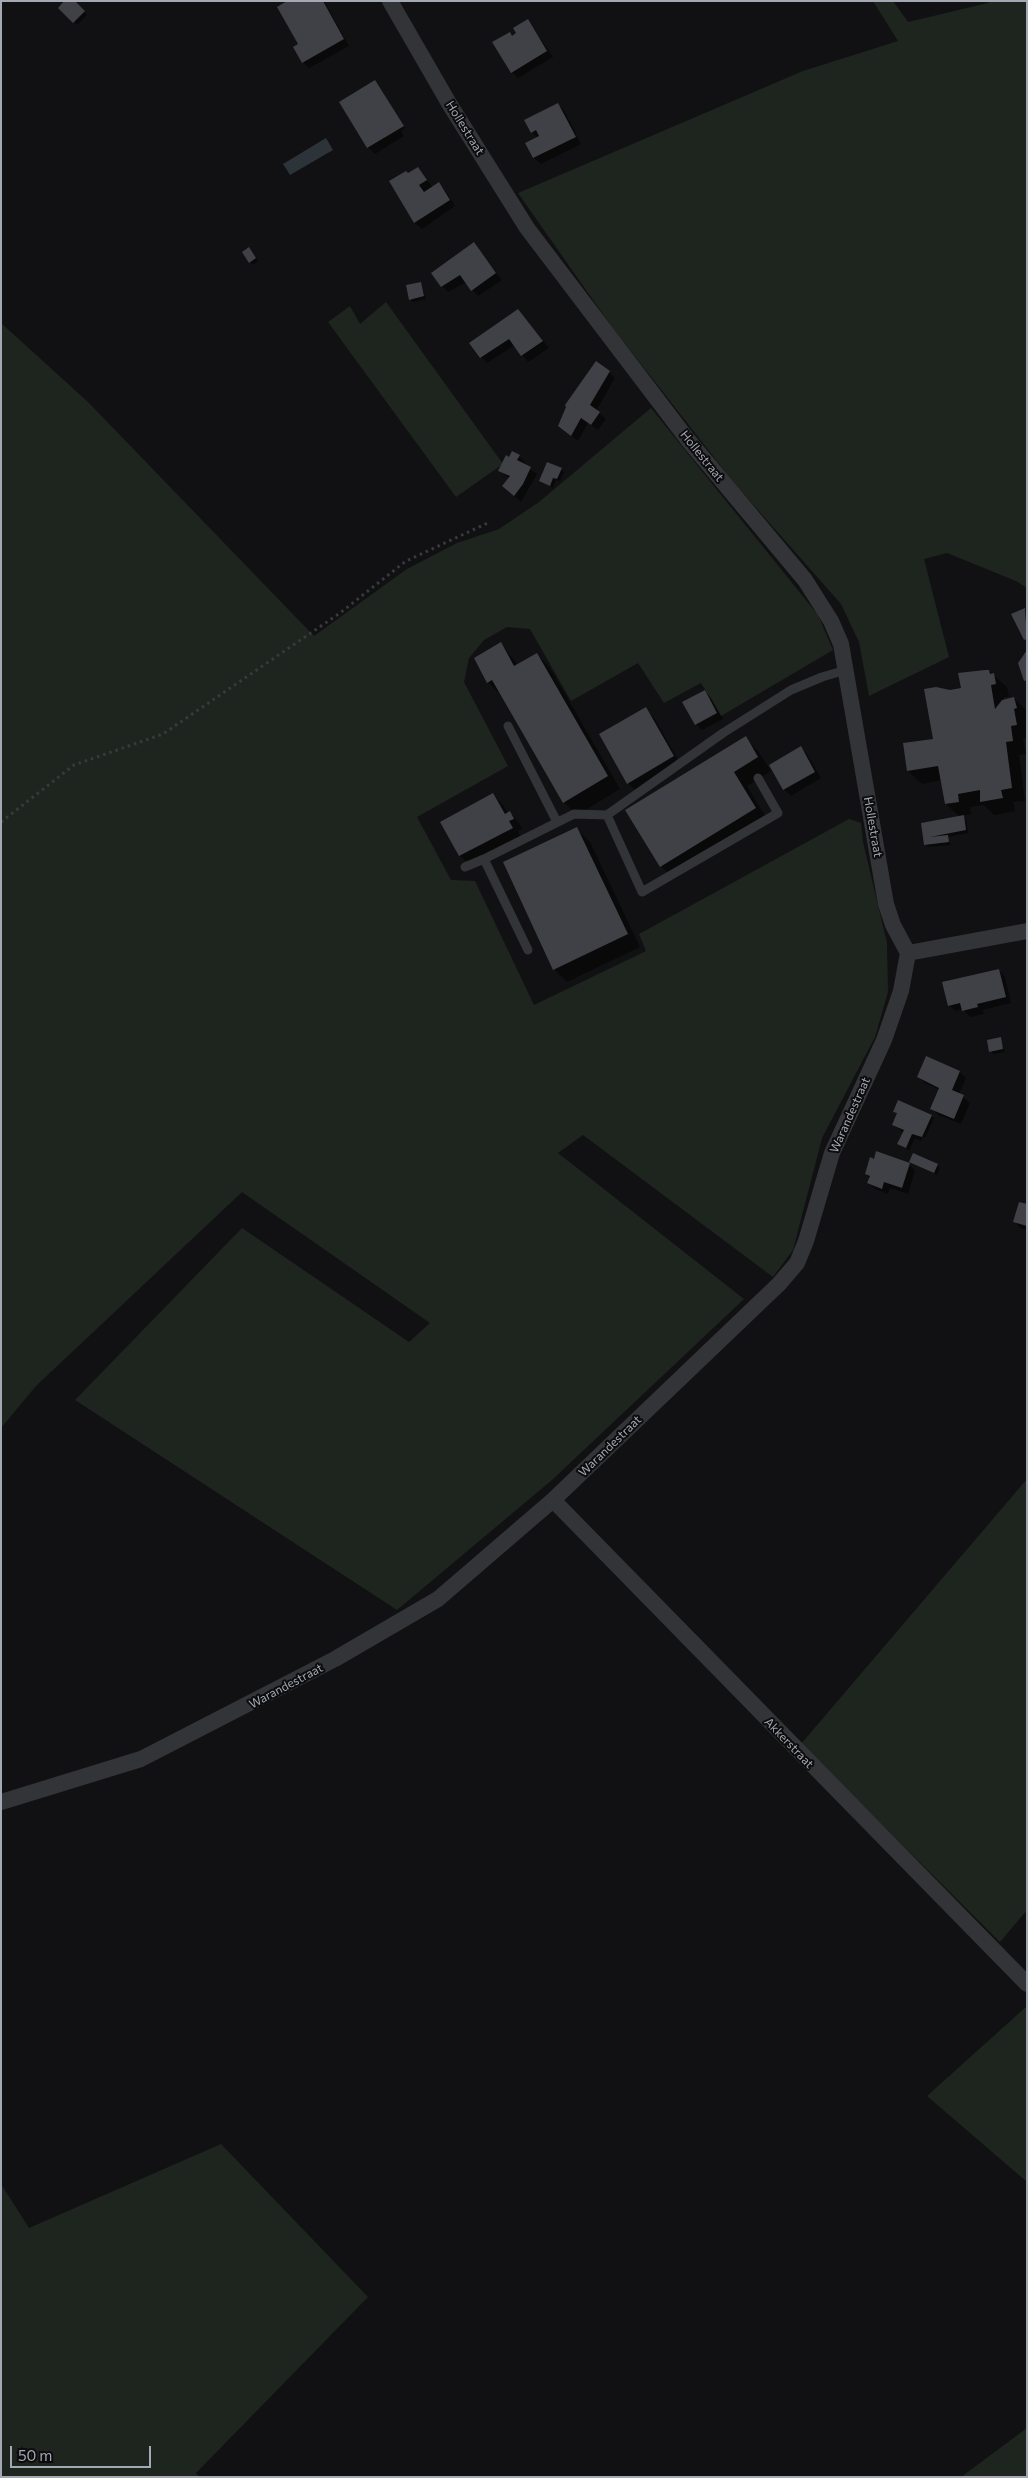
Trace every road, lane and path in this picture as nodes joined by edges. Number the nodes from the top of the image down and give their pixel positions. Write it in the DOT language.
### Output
graph roads {
  1 [pos="390,1"];
  2 [pos="490,522"];
  3 [pos="846,670"];
  4 [pos="508,726"];
  5 [pos="758,778"];
  6 [pos="607,815"];
  7 [pos="1,822"];
  8 [pos="557,822"];
  9 [pos="484,858"];
  10 [pos="465,867"];
  11 [pos="1027,931"];
  12 [pos="528,950"];
  13 [pos="908,953"];
  14 [pos="553,1500"];
  15 [pos="1,1802"];
  16 [pos="1027,1984"];
  1 -- 3 [label="street, Hollestraat"];
  2 -- 7 [label="path"];
  3 -- 6 [label="lane"];
  3 -- 13 [label="street, Hollestraat"];
  4 -- 8 [label="lane"];
  5 -- 6 [label="lane"];
  6 -- 8 [label="lane"];
  8 -- 9 [label="lane"];
  9 -- 10 [label="lane"];
  9 -- 12 [label="lane"];
  11 -- 13 [label="street"];
  13 -- 14 [label="street, Warandestraat"];
  14 -- 15 [label="street, Warandestraat"];
  14 -- 16 [label="street, Akkerstraat"];
}
